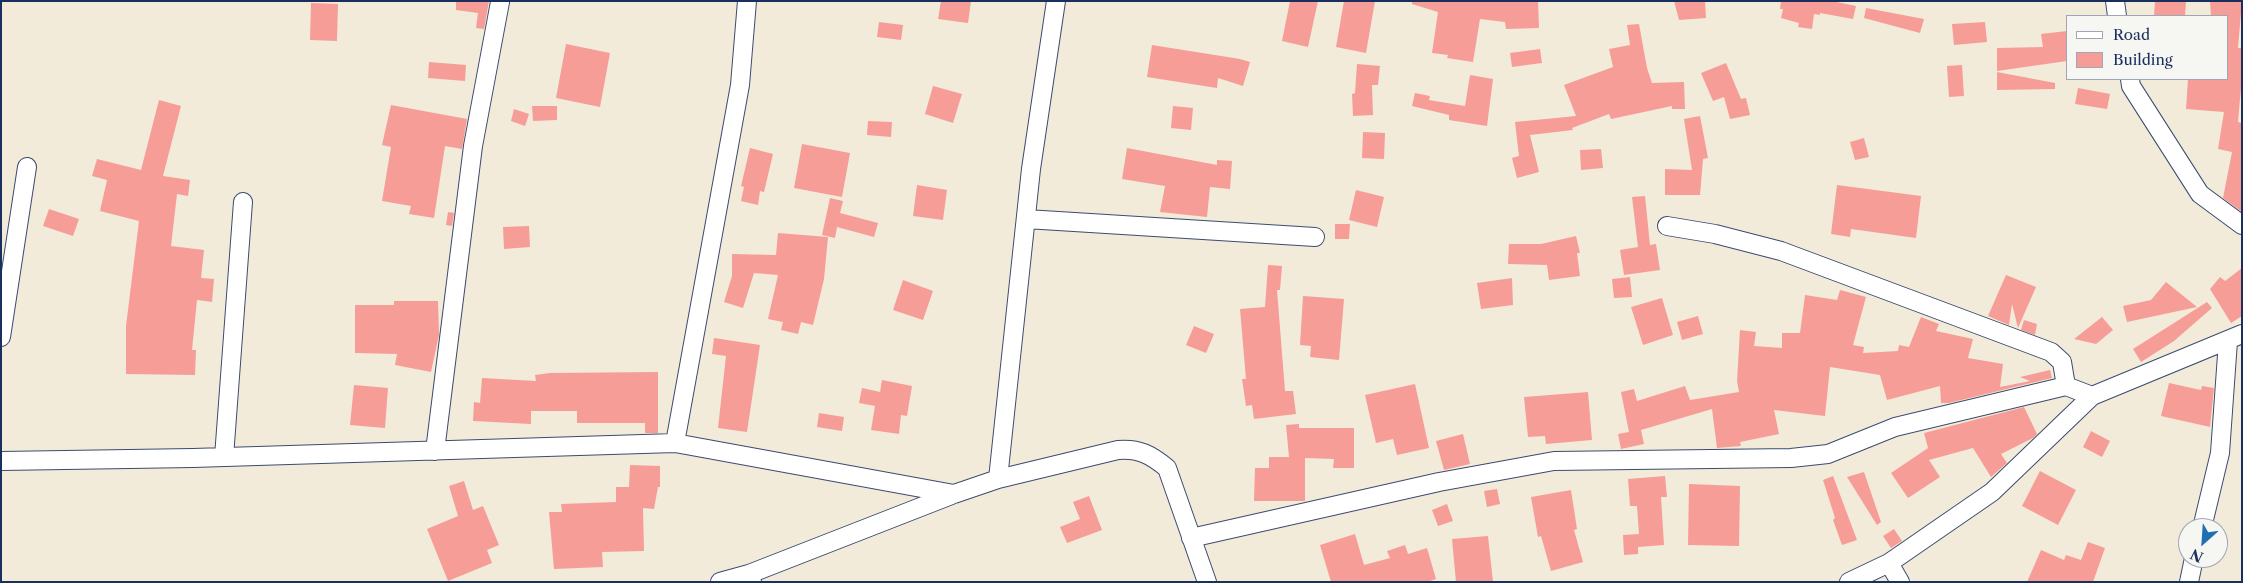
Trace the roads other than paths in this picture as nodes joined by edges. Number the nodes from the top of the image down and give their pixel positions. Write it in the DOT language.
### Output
graph roads {
  1 [pos="747,1"];
  2 [pos="1056,1"];
  3 [pos="2115,1"];
  4 [pos="500,2"];
  5 [pos="2117,15"];
  6 [pos="2130,80"];
  7 [pos="28,167"];
  8 [pos="243,202"];
  9 [pos="1026,219"];
  10 [pos="2242,225"];
  11 [pos="1667,226"];
  12 [pos="1314,237"];
  13 [pos="1,337"];
  14 [pos="2235,338"];
  15 [pos="2066,386"];
  16 [pos="2092,396"];
  17 [pos="675,443"];
  18 [pos="435,451"];
  19 [pos="224,457"];
  20 [pos="1,461"];
  21 [pos="998,479"];
  22 [pos="954,494"];
  23 [pos="2204,518"];
  24 [pos="1191,538"];
  25 [pos="1889,563"];
  26 [pos="2192,568"];
  27 [pos="750,578"];
  28 [pos="720,582"];
  29 [pos="1207,582"];
  30 [pos="1848,582"];
  31 [pos="1900,582"];
  32 [pos="2188,582"];
  1 -- 17 [label="street"];
  2 -- 9 [label="street"];
  3 -- 5 [label="street"];
  4 -- 18 [label="street"];
  6 -- 10 [label="street"];
  7 -- 13 [label="street"];
  8 -- 19 [label="street"];
  9 -- 12 [label="street"];
  9 -- 21 [label="street"];
  11 -- 15 [label="street"];
  14 -- 16 [label="street"];
  14 -- 23 [label="street"];
  15 -- 16 [label="street"];
  15 -- 24 [label="street"];
  16 -- 25 [label="street"];
  17 -- 18 [label="street"];
  17 -- 22 [label="street"];
  18 -- 19 [label="street"];
  19 -- 20 [label="street"];
  21 -- 22 [label="street"];
  21 -- 24 [label="street"];
  22 -- 27 [label="street"];
  24 -- 29 [label="street"];
  25 -- 30 [label="street"];
  25 -- 31 [label="street"];
  26 -- 32 [label="street"];
  27 -- 28 [label="street"];
}
